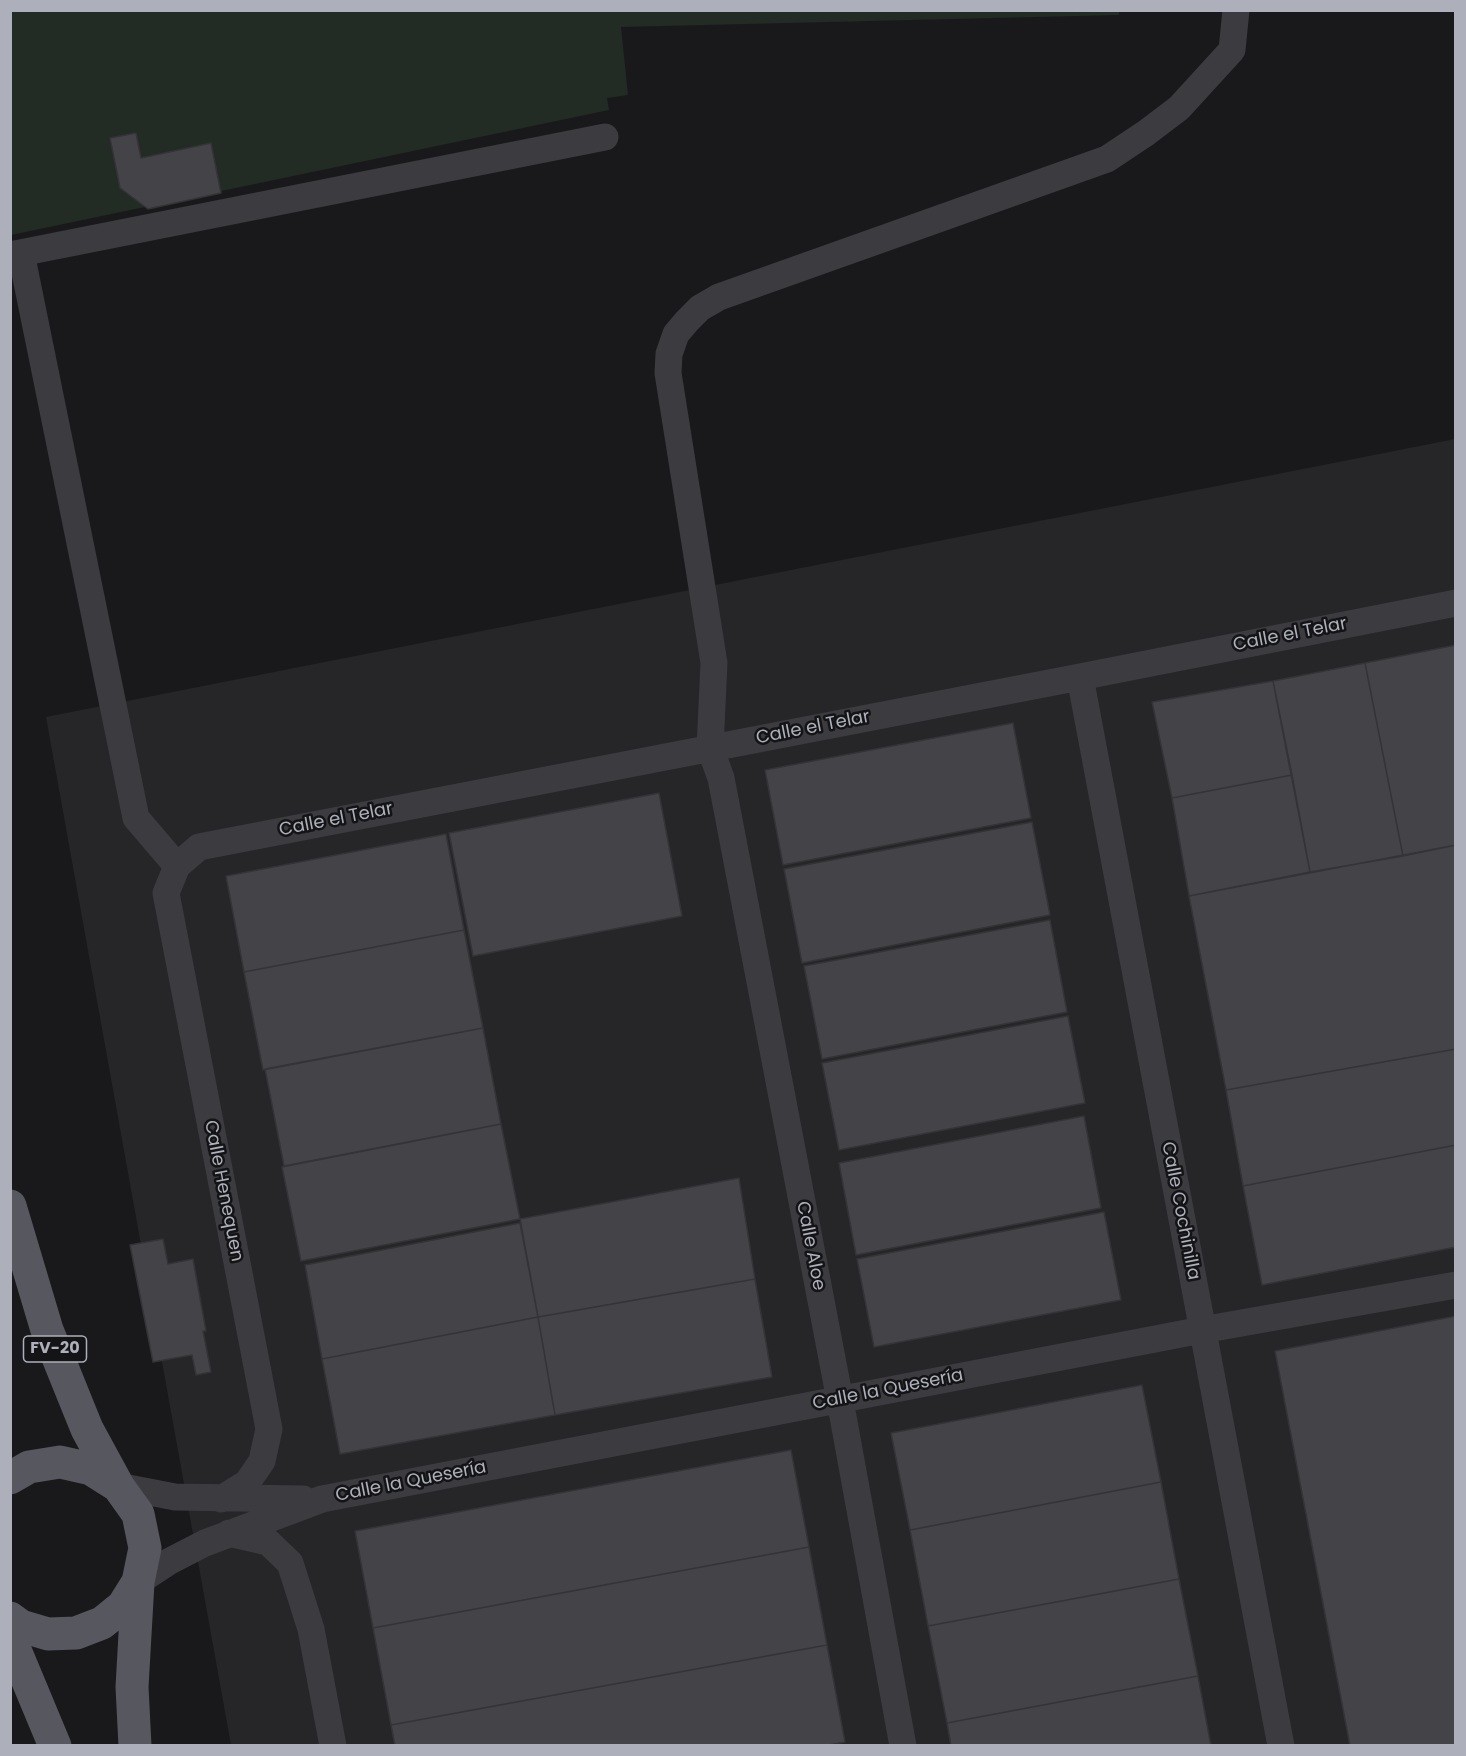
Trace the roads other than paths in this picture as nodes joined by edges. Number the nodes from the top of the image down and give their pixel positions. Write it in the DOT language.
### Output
graph roads {
  1 [pos="1236,10"];
  2 [pos="604,138"];
  3 [pos="16,254"];
  4 [pos="1455,603"];
  5 [pos="1080,677"];
  6 [pos="710,748"];
  7 [pos="177,866"];
  8 [pos="10,1206"];
  9 [pos="1455,1285"];
  10 [pos="1202,1330"];
  11 [pos="840,1400"];
  12 [pos="10,1478"];
  13 [pos="118,1486"];
  14 [pos="322,1498"];
  15 [pos="221,1499"];
  16 [pos="229,1533"];
  17 [pos="138,1582"];
  18 [pos="10,1618"];
  19 [pos="10,1638"];
  20 [pos="56,1746"];
  21 [pos="135,1746"];
  22 [pos="333,1746"];
  23 [pos="903,1746"];
  24 [pos="1281,1746"];
  1 -- 6 [label="street"];
  2 -- 3 [label="street"];
  3 -- 7 [label="street"];
  4 -- 5 [label="street, Calle el Telar"];
  5 -- 6 [label="street, Calle el Telar"];
  5 -- 10 [label="street, Calle Cochinilla"];
  6 -- 7 [label="street, Calle el Telar"];
  6 -- 11 [label="street, Calle Aloe"];
  7 -- 15 [label="street, Calle Henequen"];
  8 -- 13 [label="main road, FV-20"];
  9 -- 10 [label="street, Calle la Quesería"];
  10 -- 11 [label="street, Calle la Quesería"];
  10 -- 24 [label="street, Calle Cochinilla"];
  11 -- 14 [label="street, Calle la Quesería"];
  11 -- 23 [label="street, Calle Aloe"];
  12 -- 13 [label="main road, FV-20"];
  13 -- 15 [label="street, Calle la Quesería"];
  13 -- 17 [label="main road, FV-20"];
  14 -- 15 [label="street, Calle la Quesería"];
  14 -- 16 [label="street, Calle la Quesería"];
  16 -- 17 [label="street, Calle la Quesería"];
  16 -- 22 [label="street"];
  17 -- 18 [label="main road, FV-20"];
  17 -- 21 [label="main road, FV-20"];
  19 -- 20 [label="main road"];
}
